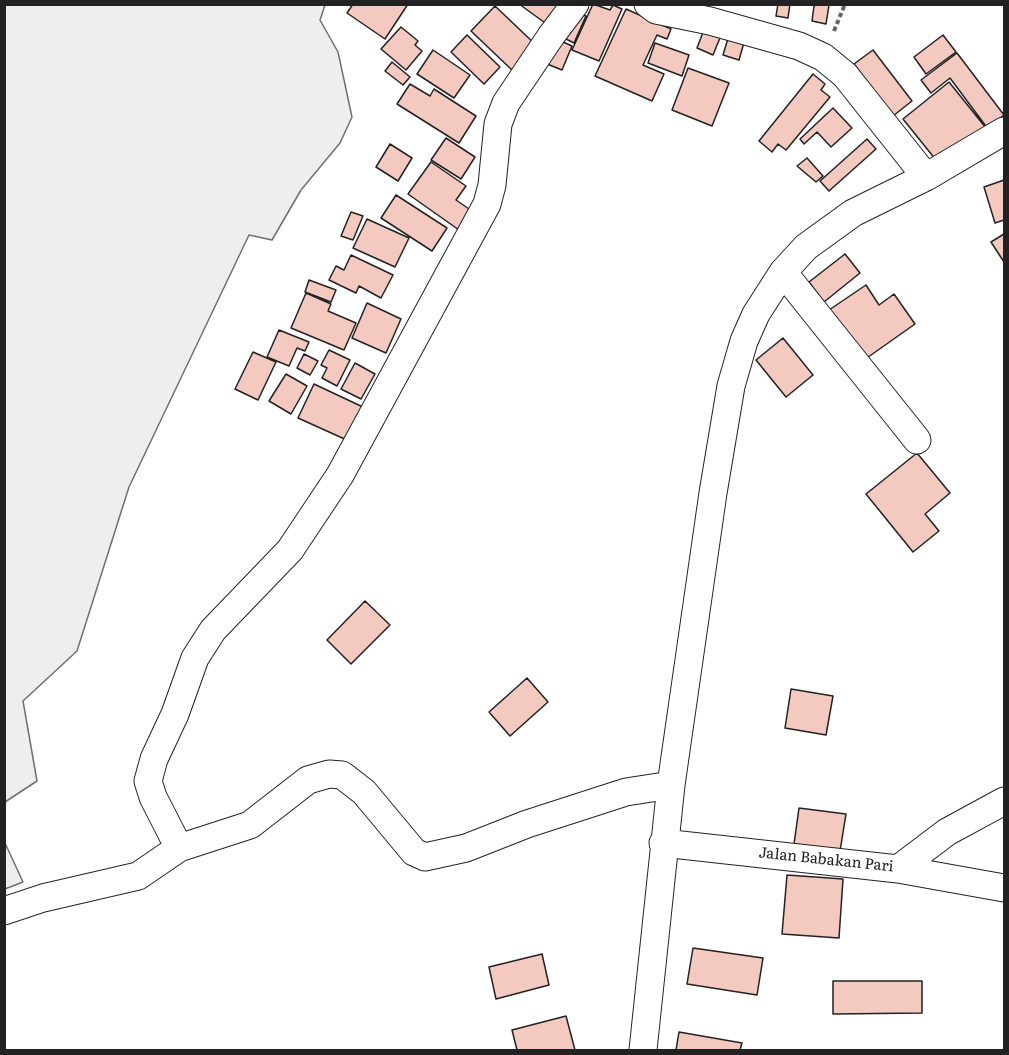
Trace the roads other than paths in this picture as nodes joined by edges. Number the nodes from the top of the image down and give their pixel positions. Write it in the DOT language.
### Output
graph roads {
  1 [pos="575,4"];
  2 [pos="648,4"];
  3 [pos="1005,131"];
  4 [pos="926,177"];
  5 [pos="783,272"];
  6 [pos="917,440"];
  7 [pos="671,785"];
  8 [pos="1005,801"];
  9 [pos="663,843"];
  10 [pos="179,848"];
  11 [pos="898,869"];
  12 [pos="1005,888"];
  13 [pos="4,911"];
  14 [pos="642,1050"];
  1 -- 10 [label="street"];
  2 -- 4 [label="street"];
  3 -- 4 [label="street"];
  4 -- 5 [label="street"];
  5 -- 6 [label="street"];
  5 -- 7 [label="street"];
  7 -- 9 [label="street"];
  7 -- 10 [label="street"];
  8 -- 11 [label="street, Jalan Babakan Pari"];
  9 -- 11 [label="street, Jalan Babakan Pari"];
  9 -- 14 [label="street"];
  10 -- 13 [label="street"];
  11 -- 12 [label="street"];
}
